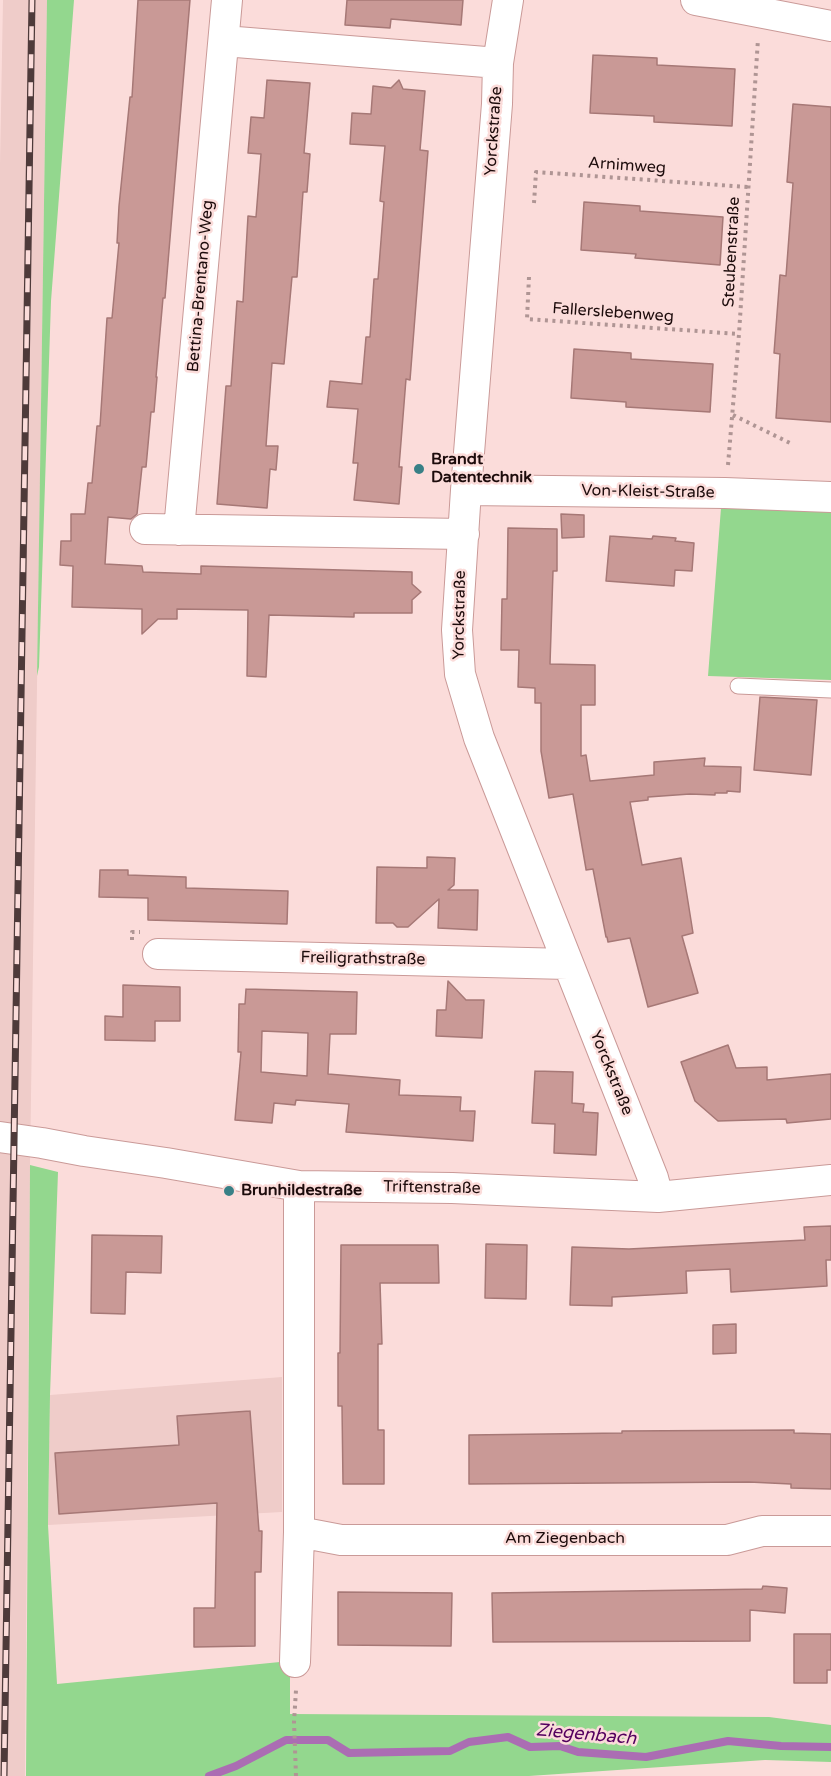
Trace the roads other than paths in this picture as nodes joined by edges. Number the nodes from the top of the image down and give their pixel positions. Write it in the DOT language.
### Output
graph roads {
  1 [pos="227,0"];
  2 [pos="507,0"];
  3 [pos="696,0"];
  4 [pos="748,7"];
  5 [pos="831,26"];
  6 [pos="224,41"];
  7 [pos="498,63"];
  8 [pos="466,490"];
  9 [pos="831,497"];
  10 [pos="145,529"];
  11 [pos="179,530"];
  12 [pos="464,534"];
  13 [pos="738,686"];
  14 [pos="831,690"];
  15 [pos="158,954"];
  16 [pos="568,964"];
  17 [pos="0,1137"];
  18 [pos="831,1180"];
  19 [pos="299,1186"];
  20 [pos="658,1197"];
  21 [pos="831,1531"];
  22 [pos="299,1532"];
  23 [pos="295,1662"];
  1 -- 6 [label="street, Bettina-Brentano-Weg"];
  2 -- 7 [label="street, Yorckstraße"];
  3 -- 4 [label="street"];
  4 -- 5 [label="street"];
  6 -- 7 [label="street"];
  6 -- 11 [label="street, Bettina-Brentano-Weg"];
  7 -- 8 [label="street, Yorckstraße"];
  8 -- 9 [label="street, Von-Kleist-Straße"];
  8 -- 12 [label="street, Yorckstraße"];
  10 -- 11 [label="street"];
  11 -- 12 [label="street"];
  12 -- 16 [label="street, Yorckstraße"];
  13 -- 14 [label="lane"];
  15 -- 16 [label="street, Freiligrathstraße"];
  16 -- 20 [label="street, Yorckstraße"];
  17 -- 19 [label="street, Triftenstraße"];
  18 -- 20 [label="street, Triftenstraße"];
  19 -- 20 [label="street, Triftenstraße"];
  19 -- 22 [label="street"];
  21 -- 22 [label="street, Am Ziegenbach"];
  22 -- 23 [label="street"];
}
